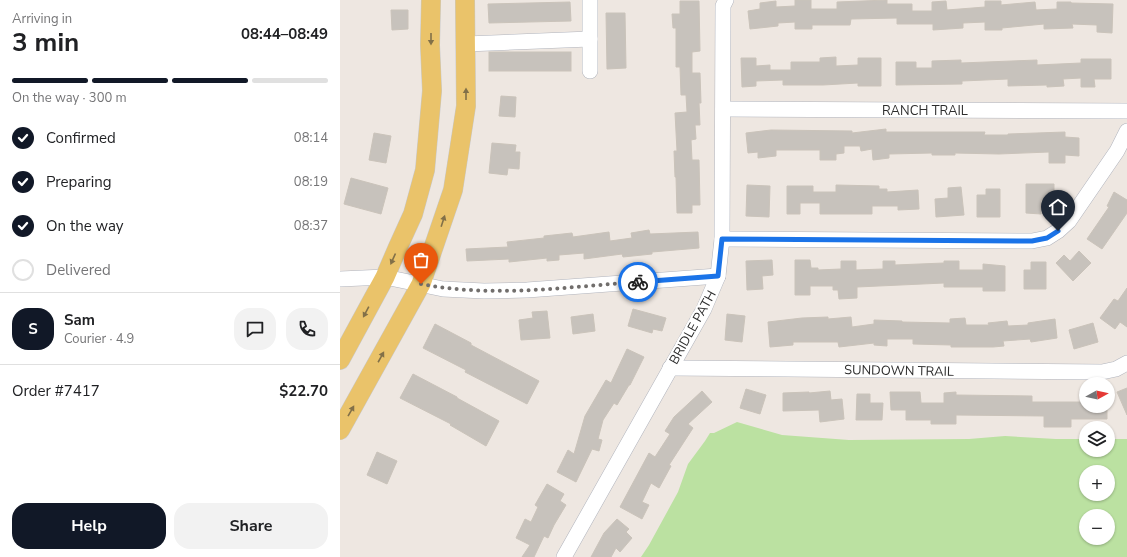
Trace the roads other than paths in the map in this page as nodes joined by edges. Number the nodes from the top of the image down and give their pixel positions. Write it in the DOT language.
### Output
graph roads {
  1 [pos="431,0"];
  2 [pos="465,0"];
  3 [pos="590,0"];
  4 [pos="726,0"];
  5 [pos="590,39"];
  6 [pos="466,44"];
  7 [pos="590,71"];
  8 [pos="723,109"];
  9 [pos="1127,111"];
  10 [pos="1127,132"];
  11 [pos="722,239"];
  12 [pos="718,276"];
  13 [pos="385,277"];
  14 [pos="340,279"];
  15 [pos="421,284"];
  16 [pos="340,360"];
  17 [pos="1127,363"];
  18 [pos="670,368"];
  19 [pos="340,430"];
  20 [pos="564,557"];
  1 -- 13 [label="main road, one-way"];
  2 -- 6 [label="main road"];
  3 -- 5 [label="street"];
  4 -- 8 [label="street, BRIDLE PATH"];
  5 -- 6 [label="street"];
  5 -- 7 [label="street"];
  15 -- 6 [label="main road, one-way"];
  8 -- 9 [label="street, RANCH TRAIL"];
  8 -- 11 [label="street, BRIDLE PATH"];
  10 -- 11 [label="street"];
  11 -- 12 [label="street, BRIDLE PATH"];
  12 -- 15 [label="street"];
  12 -- 18 [label="street, BRIDLE PATH"];
  13 -- 14 [label="street"];
  13 -- 15 [label="street"];
  13 -- 16 [label="main road, one-way"];
  19 -- 15 [label="main road, one-way"];
  17 -- 18 [label="street, SUNDOWN TRAIL"];
  18 -- 20 [label="street, BRIDLE PATH"];
}
